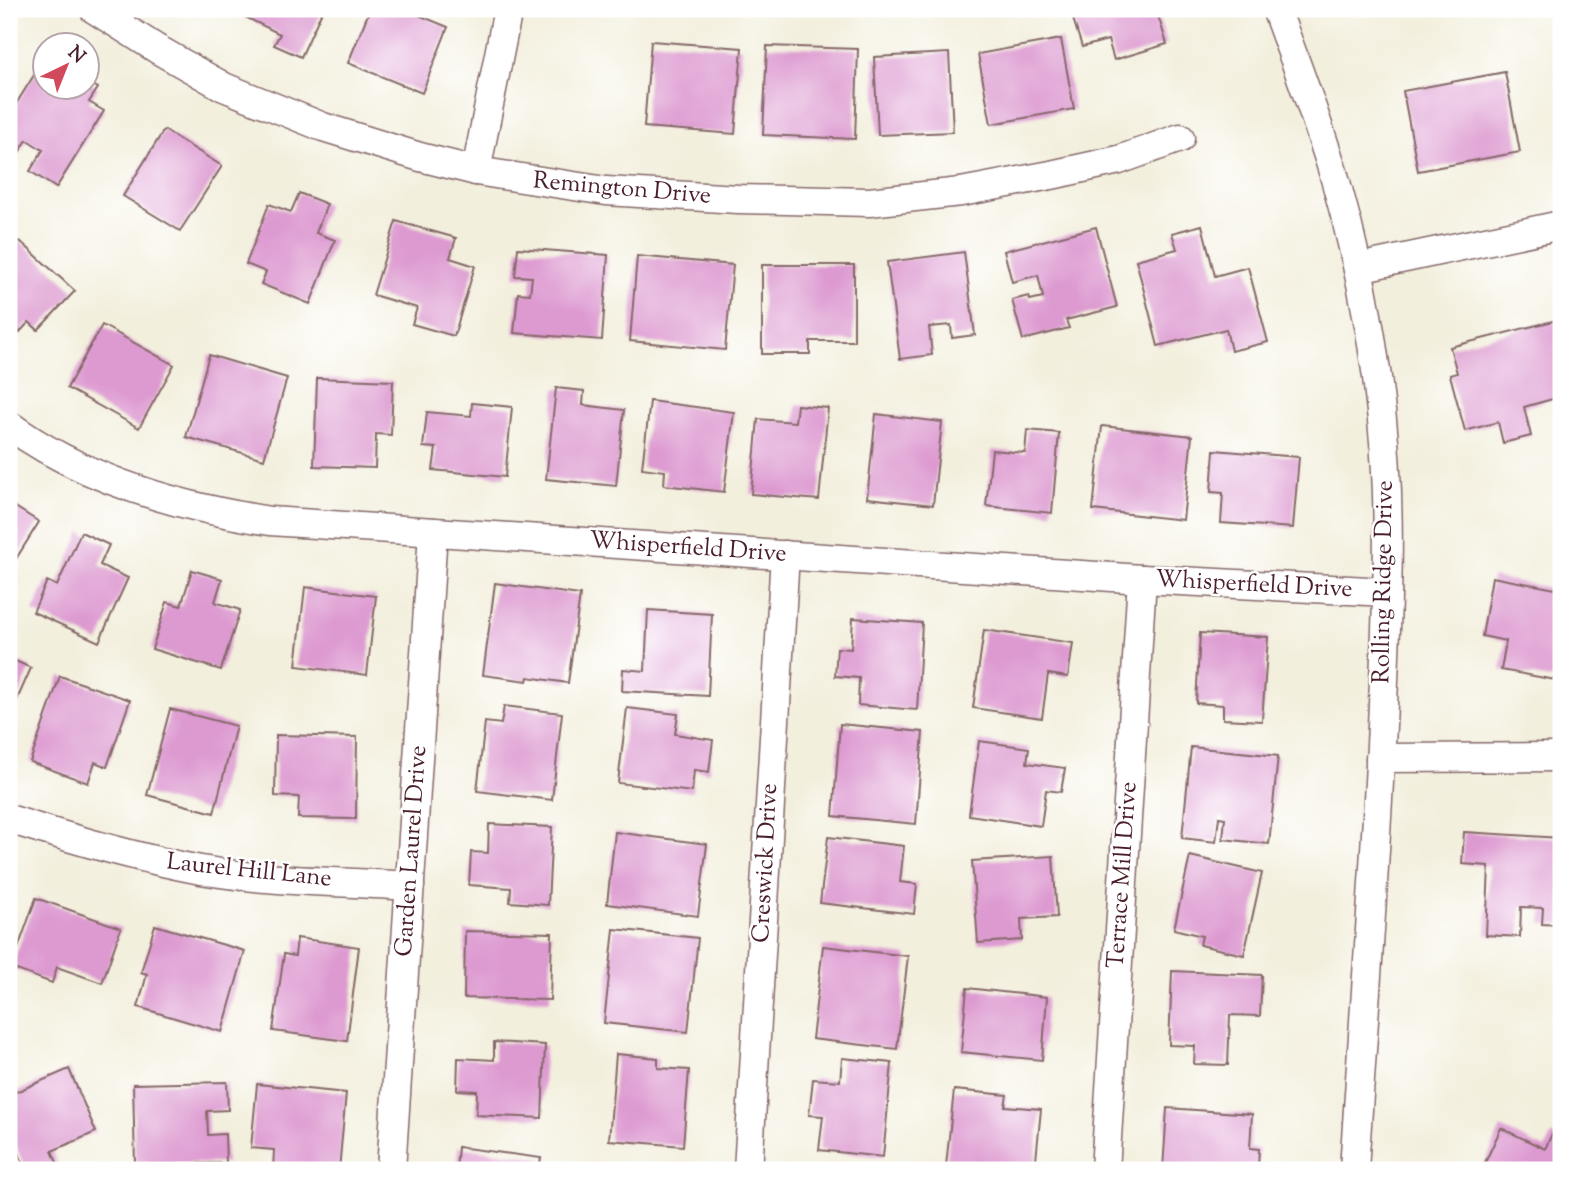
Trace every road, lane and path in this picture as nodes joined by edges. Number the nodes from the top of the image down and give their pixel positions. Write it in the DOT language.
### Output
graph roads {
  1 [pos="94,9"];
  2 [pos="508,9"];
  3 [pos="1276,9"];
  4 [pos="1180,138"];
  5 [pos="476,171"];
  6 [pos="1561,225"];
  7 [pos="1358,268"];
  8 [pos="9,425"];
  9 [pos="433,531"];
  10 [pos="785,555"];
  11 [pos="1142,579"];
  12 [pos="1387,592"];
  13 [pos="1561,757"];
  14 [pos="1380,758"];
  15 [pos="9,819"];
  16 [pos="410,886"];
  17 [pos="391,1170"];
  18 [pos="748,1170"];
  19 [pos="1105,1170"];
  20 [pos="1354,1170"];
  1 -- 5 [label="street, Remington Drive"];
  2 -- 5 [label="street"];
  3 -- 7 [label="street, Rolling Ridge Drive"];
  4 -- 5 [label="street, Remington Drive"];
  6 -- 7 [label="street"];
  7 -- 12 [label="street, Rolling Ridge Drive"];
  8 -- 9 [label="street, Whisperfield Drive"];
  9 -- 10 [label="street, Whisperfield Drive"];
  9 -- 16 [label="street, Garden Laurel Drive"];
  10 -- 11 [label="street, Whisperfield Drive"];
  10 -- 18 [label="street, Creswick Drive"];
  11 -- 12 [label="street, Whisperfield Drive"];
  11 -- 19 [label="street, Terrace Mill Drive"];
  12 -- 14 [label="street, Rolling Ridge Drive"];
  13 -- 14 [label="street"];
  14 -- 20 [label="street, Rolling Ridge Drive"];
  15 -- 16 [label="street, Laurel Hill Lane"];
  16 -- 17 [label="street, Garden Laurel Drive"];
}
